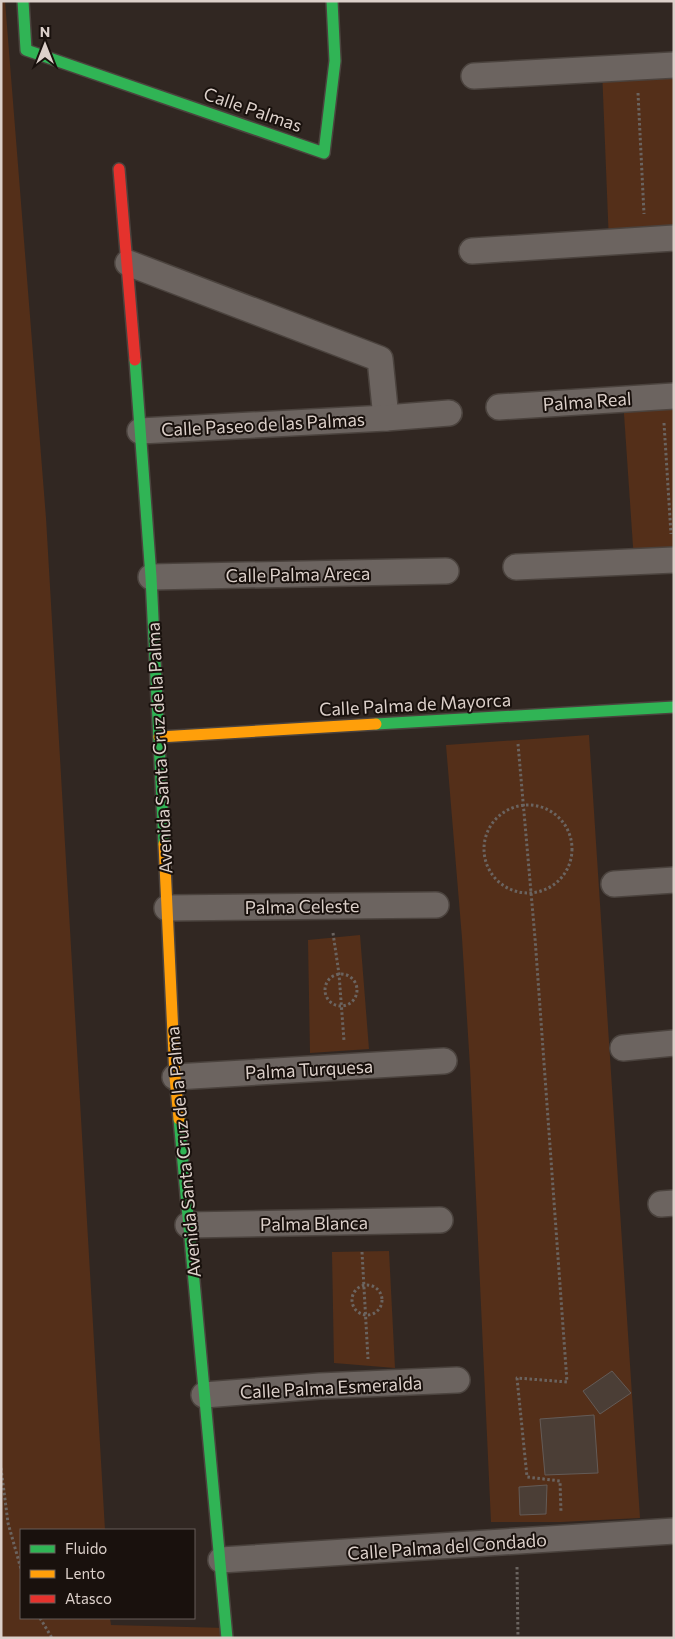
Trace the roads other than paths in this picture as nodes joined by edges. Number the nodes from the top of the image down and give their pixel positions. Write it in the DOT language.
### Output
graph roads {
  1 [pos="23,1"];
  2 [pos="332,1"];
  3 [pos="674,65"];
  4 [pos="474,76"];
  5 [pos="119,169"];
  6 [pos="674,238"];
  7 [pos="472,251"];
  8 [pos="128,263"];
  9 [pos="668,396"];
  10 [pos="499,407"];
  11 [pos="449,413"];
  12 [pos="386,418"];
  13 [pos="140,431"];
  14 [pos="673,560"];
  15 [pos="516,567"];
  16 [pos="446,571"];
  17 [pos="150,577"];
  18 [pos="674,707"];
  19 [pos="159,737"];
  20 [pos="674,880"];
  21 [pos="614,884"];
  22 [pos="436,904"];
  23 [pos="167,908"];
  24 [pos="674,1043"];
  25 [pos="623,1048"];
  26 [pos="444,1061"];
  27 [pos="175,1077"];
  28 [pos="440,1220"];
  29 [pos="188,1225"];
  30 [pos="458,1380"];
  31 [pos="204,1395"];
  32 [pos="674,1531"];
  33 [pos="221,1560"];
  34 [pos="227,1638"];
  1 -- 2 [label="street, Calle Palmas"];
  3 -- 4 [label="street"];
  5 -- 8 [label="street, Avenida Santa Cruz de la Palma"];
  6 -- 7 [label="street"];
  8 -- 12 [label="street"];
  8 -- 13 [label="street, Avenida Santa Cruz de la Palma"];
  9 -- 10 [label="street, Palma Real"];
  11 -- 12 [label="street, Calle Paseo de las Palmas"];
  12 -- 13 [label="street, Calle Paseo de las Palmas"];
  13 -- 17 [label="street, Avenida Santa Cruz de la Palma"];
  14 -- 15 [label="street"];
  16 -- 17 [label="street, Calle Palma Areca"];
  17 -- 19 [label="street, Avenida Santa Cruz de la Palma"];
  18 -- 19 [label="street, Calle Palma de Mayorca"];
  19 -- 23 [label="street, Avenida Santa Cruz de la Palma"];
  20 -- 21 [label="street"];
  22 -- 23 [label="street, Palma Celeste"];
  23 -- 27 [label="street, Avenida Santa Cruz de la Palma"];
  24 -- 25 [label="street"];
  26 -- 27 [label="street, Palma Turquesa"];
  27 -- 29 [label="street, Avenida Santa Cruz de la Palma"];
  28 -- 29 [label="street, Palma Blanca"];
  29 -- 31 [label="street, Avenida Santa Cruz de la Palma"];
  30 -- 31 [label="street, Calle Palma Esmeralda"];
  31 -- 33 [label="street, Avenida Santa Cruz de la Palma"];
  32 -- 33 [label="street, Calle Palma del Condado"];
  33 -- 34 [label="street, Avenida Santa Cruz de la Palma"];
}
